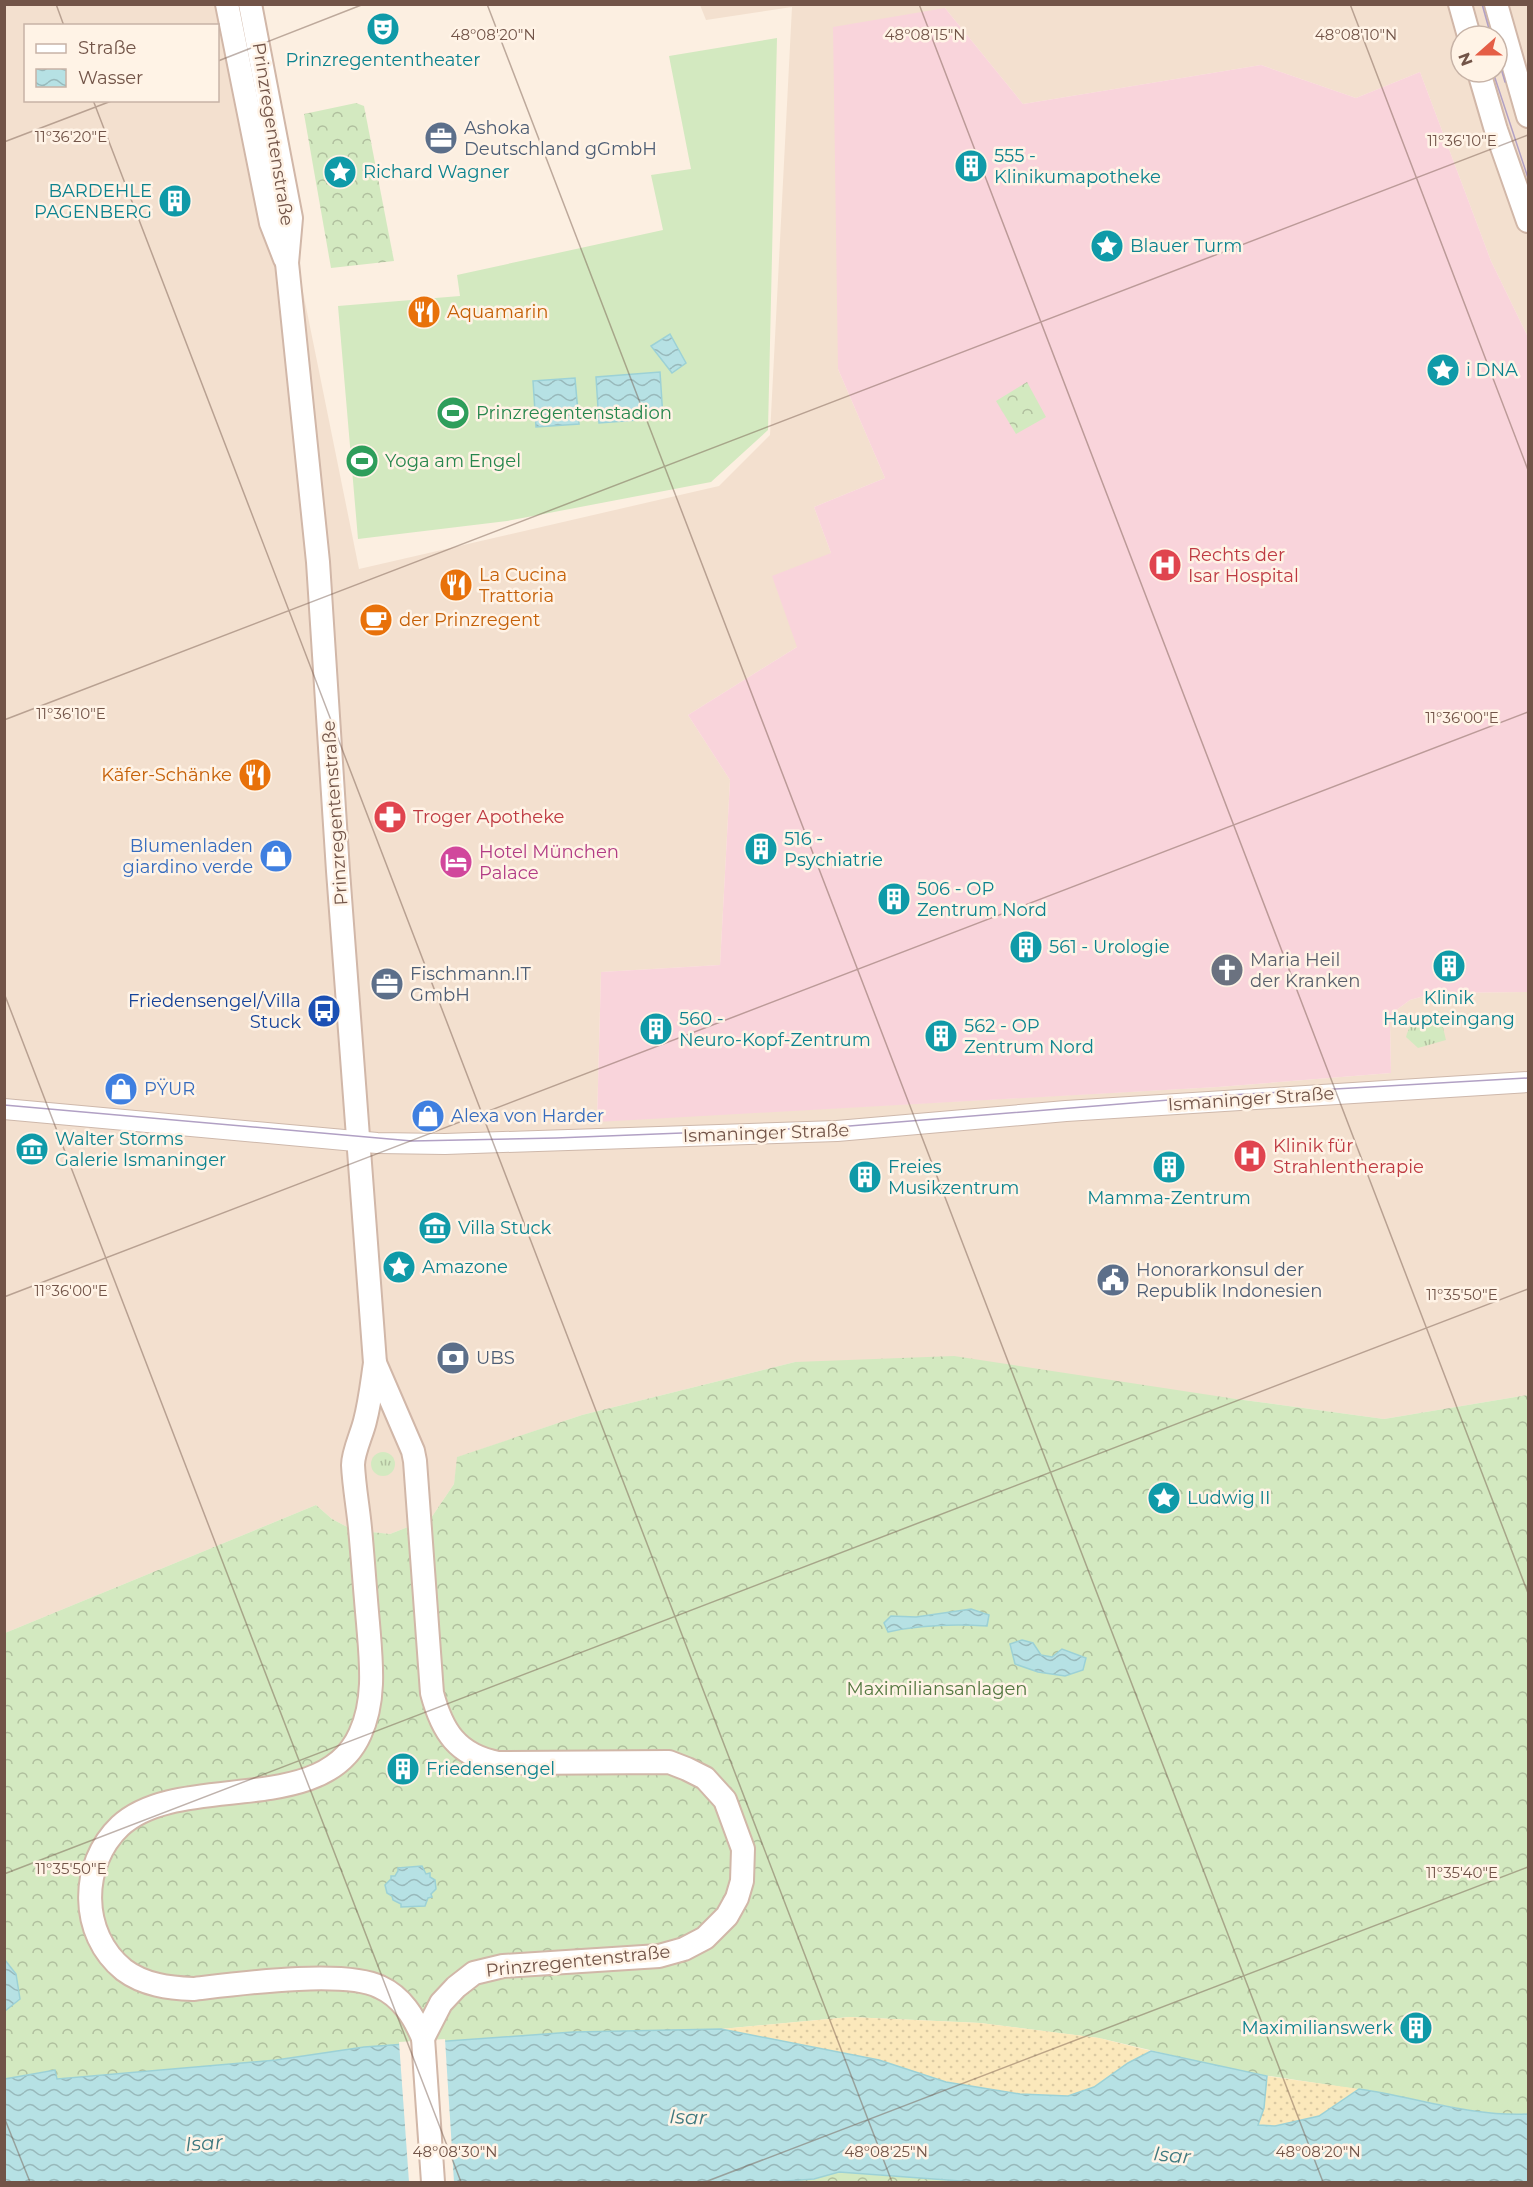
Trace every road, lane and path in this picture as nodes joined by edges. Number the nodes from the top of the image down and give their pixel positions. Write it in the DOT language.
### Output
graph roads {
  1 [pos="226,4"];
  2 [pos="250,4"];
  3 [pos="1460,4"];
  4 [pos="1496,4"];
  5 [pos="1466,24"];
  6 [pos="1483,84"];
  7 [pos="1528,116"];
  8 [pos="1528,221"];
  9 [pos="287,263"];
  10 [pos="1528,1082"];
  11 [pos="4,1109"];
  12 [pos="358,1142"];
  13 [pos="375,1363"];
  14 [pos="423,2038"];
  15 [pos="433,2182"];
  1 -- 9 [label="main road, Prinzregentenstraße"];
  2 -- 9 [label="main road, Prinzregentenstraße"];
  3 -- 5 [label="main road"];
  4 -- 7 [label="main road"];
  6 -- 8 [label="main road"];
  9 -- 12 [label="main road, Prinzregentenstraße"];
  10 -- 12 [label="street, Ismaninger Straße"];
  11 -- 12 [label="street, Ismaninger Straße"];
  12 -- 13 [label="main road, Prinzregentenstraße"];
  13 -- 14 [label="main road, Prinzregentenstraße"];
  13 -- 14 [label="main road, Prinzregentenstraße"];
  14 -- 15 [label="main road"];
}
